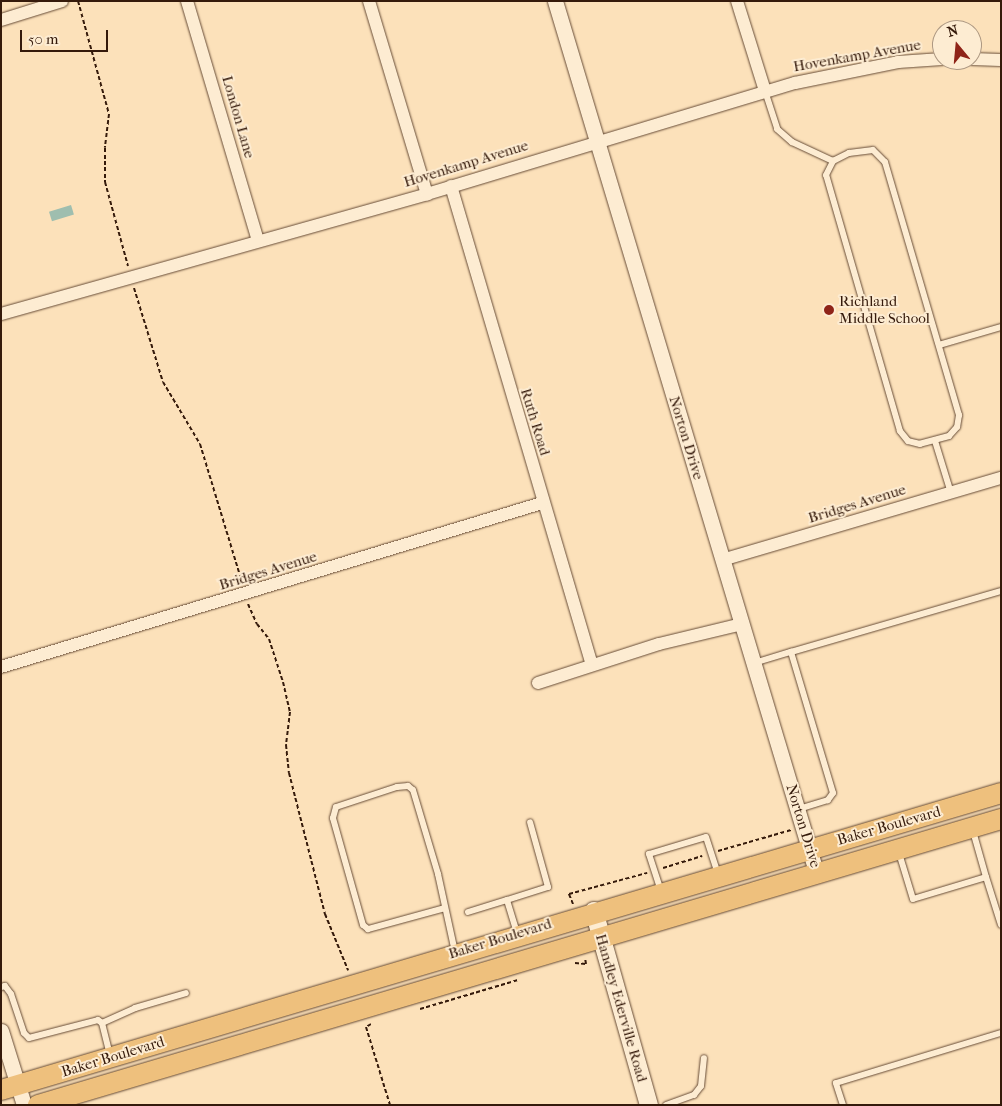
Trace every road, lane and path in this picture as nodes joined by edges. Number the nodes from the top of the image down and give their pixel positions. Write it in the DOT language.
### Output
graph roads {
  1 [pos="62,1"];
  2 [pos="78,1"];
  3 [pos="187,1"];
  4 [pos="369,1"];
  5 [pos="555,1"];
  6 [pos="737,1"];
  7 [pos="1,20"];
  8 [pos="982,59"];
  9 [pos="932,60"];
  10 [pos="1001,60"];
  11 [pos="765,91"];
  12 [pos="598,140"];
  13 [pos="833,161"];
  14 [pos="451,186"];
  15 [pos="427,194"];
  16 [pos="258,241"];
  17 [pos="131,277"];
  18 [pos="1,314"];
  19 [pos="1001,327"];
  20 [pos="939,345"];
  21 [pos="935,440"];
  22 [pos="1001,478"];
  23 [pos="951,493"];
  24 [pos="542,503"];
  25 [pos="722,560"];
  26 [pos="1001,591"];
  27 [pos="245,595"];
  28 [pos="742,624"];
  29 [pos="792,652"];
  30 [pos="754,663"];
  31 [pos="592,665"];
  32 [pos="1,667"];
  33 [pos="538,683"];
  34 [pos="1001,793"];
  35 [pos="798,809"];
  36 [pos="1001,819"];
  37 [pos="530,822"];
  38 [pos="972,828"];
  39 [pos="810,849"];
  40 [pos="898,850"];
  41 [pos="817,875"];
  42 [pos="718,876"];
  43 [pos="986,877"];
  44 [pos="661,892"];
  45 [pos="507,900"];
  46 [pos="445,908"];
  47 [pos="594,911"];
  48 [pos="468,912"];
  49 [pos="1001,925"];
  50 [pos="518,935"];
  51 [pos="602,940"];
  52 [pos="455,953"];
  53 [pos="353,984"];
  54 [pos="1,987"];
  55 [pos="186,993"];
  56 [pos="102,1023"];
  57 [pos="1,1031"];
  58 [pos="1001,1034"];
  59 [pos="110,1057"];
  60 [pos="704,1058"];
  61 [pos="10,1087"];
  62 [pos="24,1105"];
  63 [pos="38,1105"];
  64 [pos="649,1105"];
  65 [pos="666,1105"];
  66 [pos="843,1105"];
  1 -- 7 [label="street"];
  2 -- 17 [label="path"];
  3 -- 16 [label="street, London Lane"];
  4 -- 15 [label="street"];
  5 -- 12 [label="street, Norton Drive"];
  6 -- 11 [label="street"];
  8 -- 10 [label="street"];
  9 -- 11 [label="street, Hovenkamp Avenue"];
  11 -- 12 [label="street, Hovenkamp Avenue"];
  11 -- 13 [label="lane"];
  12 -- 14 [label="street, Hovenkamp Avenue"];
  12 -- 25 [label="street, Norton Drive"];
  13 -- 20 [label="lane"];
  13 -- 21 [label="lane"];
  14 -- 15 [label="street, Hovenkamp Avenue"];
  14 -- 24 [label="street, Ruth Road"];
  15 -- 16 [label="street, Hovenkamp Avenue"];
  16 -- 17 [label="street, Hovenkamp Avenue"];
  17 -- 18 [label="street, Hovenkamp Avenue"];
  17 -- 27 [label="path"];
  19 -- 20 [label="lane"];
  20 -- 21 [label="lane"];
  21 -- 23 [label="lane"];
  22 -- 23 [label="street, Bridges Avenue"];
  23 -- 25 [label="street, Bridges Avenue"];
  24 -- 27 [label="street, Bridges Avenue"];
  24 -- 31 [label="street, Ruth Road"];
  25 -- 28 [label="street, Norton Drive"];
  26 -- 29 [label="lane"];
  27 -- 32 [label="street, Bridges Avenue"];
  27 -- 53 [label="path"];
  28 -- 30 [label="street, Norton Drive"];
  28 -- 31 [label="street"];
  29 -- 30 [label="lane"];
  29 -- 35 [label="lane"];
  30 -- 35 [label="street, Norton Drive"];
  31 -- 33 [label="street"];
  34 -- 39 [label="main road, Baker Boulevard"];
  35 -- 39 [label="street, Norton Drive"];
  36 -- 38 [label="main road, Baker Boulevard"];
  37 -- 45 [label="lane"];
  38 -- 40 [label="main road, Baker Boulevard"];
  38 -- 43 [label="lane"];
  39 -- 41 [label="street, Norton Drive"];
  39 -- 42 [label="main road, Baker Boulevard"];
  40 -- 41 [label="main road, Baker Boulevard"];
  40 -- 43 [label="lane"];
  41 -- 51 [label="main road, Baker Boulevard"];
  42 -- 44 [label="main road, Baker Boulevard"];
  42 -- 44 [label="lane"];
  43 -- 49 [label="lane"];
  44 -- 47 [label="main road, Baker Boulevard"];
  45 -- 48 [label="lane"];
  45 -- 50 [label="lane"];
  46 -- 46 [label="lane"];
  46 -- 52 [label="lane"];
  47 -- 50 [label="main road, Baker Boulevard"];
  47 -- 51 [label="main road, Handley Ederville Road"];
  50 -- 52 [label="main road, Baker Boulevard"];
  51 -- 63 [label="main road, Baker Boulevard"];
  51 -- 64 [label="main road, Handley Ederville Road"];
  52 -- 53 [label="main road, Baker Boulevard"];
  53 -- 59 [label="main road, Baker Boulevard"];
  54 -- 56 [label="lane"];
  55 -- 56 [label="lane"];
  56 -- 59 [label="lane"];
  57 -- 61 [label="street"];
  58 -- 66 [label="lane"];
  59 -- 61 [label="main road, Baker Boulevard"];
  60 -- 65 [label="lane"];
  61 -- 62 [label="street"];
}
